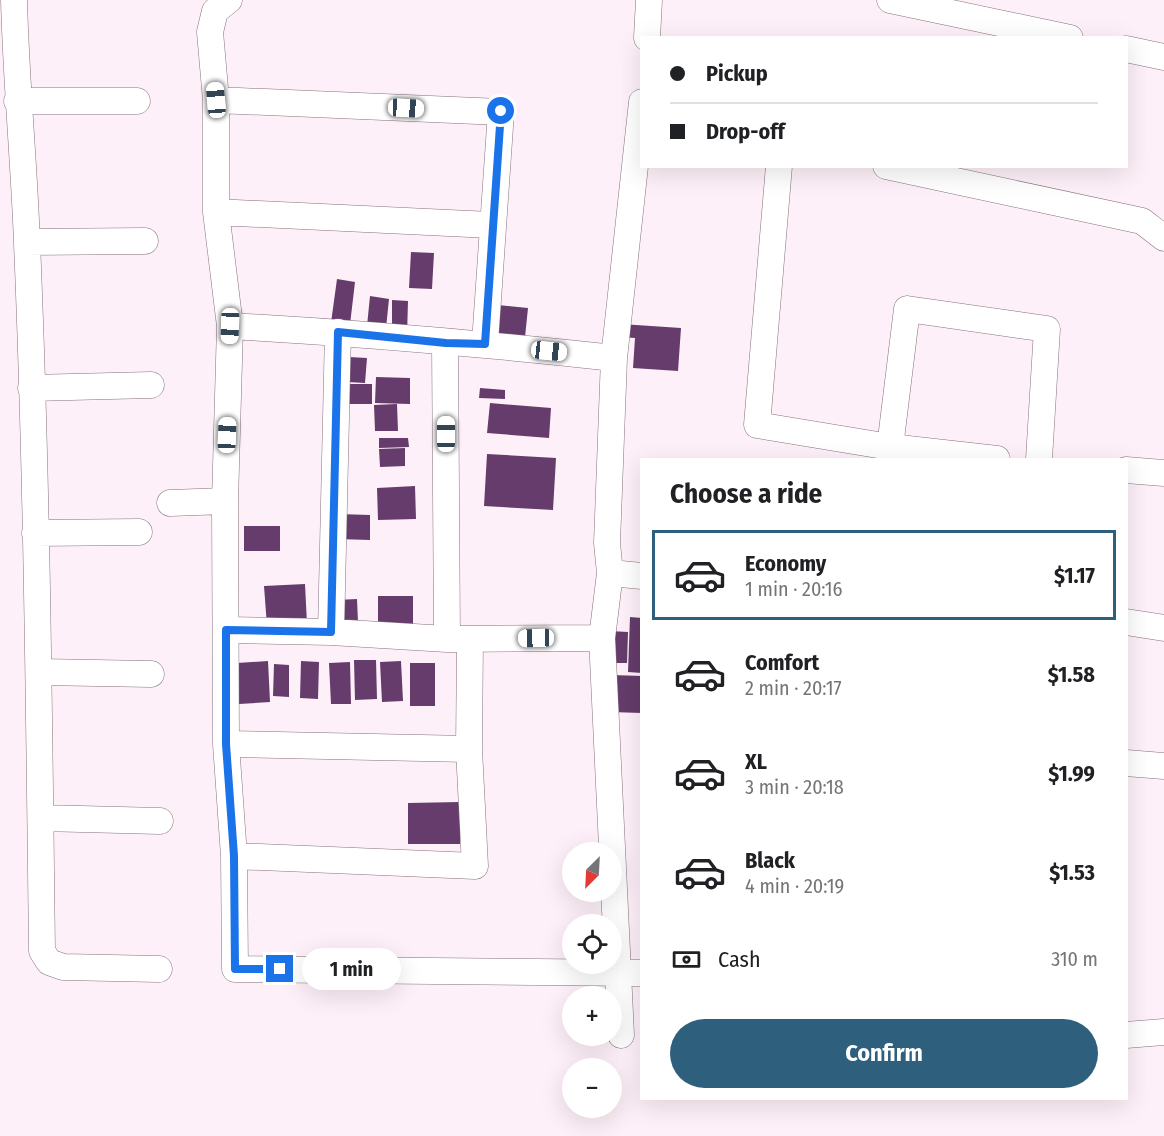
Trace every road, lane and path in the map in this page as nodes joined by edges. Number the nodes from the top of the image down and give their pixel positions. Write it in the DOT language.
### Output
graph roads {
  1 [pos="14,0"];
  2 [pos="229,0"];
  3 [pos="649,0"];
  4 [pos="890,0"];
  5 [pos="647,36"];
  6 [pos="1061,36"];
  7 [pos="1128,49"];
  8 [pos="1164,57"];
  9 [pos="216,100"];
  10 [pos="17,101"];
  11 [pos="137,101"];
  12 [pos="640,128"];
  13 [pos="779,168"];
  14 [pos="895,168"];
  15 [pos="216,212"];
  16 [pos="491,225"];
  17 [pos="1164,238"];
  18 [pos="145,241"];
  19 [pos="27,242"];
  20 [pos="230,326"];
  21 [pos="338,332"];
  22 [pos="446,343"];
  23 [pos="485,344"];
  24 [pos="614,358"];
  25 [pos="151,385"];
  26 [pos="31,388"];
  27 [pos="890,447"];
  28 [pos="981,458"];
  29 [pos="1039,458"];
  30 [pos="1128,470"];
  31 [pos="1164,473"];
  32 [pos="225,501"];
  33 [pos="170,503"];
  34 [pos="139,532"];
  35 [pos="35,533"];
  36 [pos="610,573"];
  37 [pos="640,576"];
  38 [pos="1128,622"];
  39 [pos="1164,627"];
  40 [pos="226,630"];
  41 [pos="331,632"];
  42 [pos="602,638"];
  43 [pos="458,639"];
  44 [pos="40,672"];
  45 [pos="151,674"];
  46 [pos="226,744"];
  47 [pos="469,749"];
  48 [pos="1128,764"];
  49 [pos="1164,766"];
  50 [pos="40,818"];
  51 [pos="160,821"];
  52 [pos="234,856"];
  53 [pos="159,969"];
  54 [pos="631,973"];
  55 [pos="622,1029"];
  56 [pos="1164,1032"];
  57 [pos="1128,1035"];
  1 -- 10 [label="street"];
  2 -- 9 [label="street"];
  3 -- 5 [label="street"];
  4 -- 6 [label="street"];
  7 -- 8 [label="street"];
  9 -- 15 [label="street"];
  9 -- 16 [label="street"];
  10 -- 11 [label="street"];
  10 -- 19 [label="street"];
  12 -- 24 [label="street"];
  13 -- 27 [label="street"];
  14 -- 17 [label="street"];
  15 -- 16 [label="street"];
  15 -- 20 [label="street"];
  16 -- 23 [label="street"];
  18 -- 19 [label="street"];
  19 -- 26 [label="street"];
  20 -- 21 [label="street"];
  20 -- 32 [label="street"];
  21 -- 22 [label="street"];
  21 -- 41 [label="street"];
  22 -- 23 [label="street"];
  22 -- 43 [label="street"];
  23 -- 24 [label="street"];
  24 -- 36 [label="street"];
  25 -- 26 [label="street"];
  26 -- 35 [label="street"];
  27 -- 28 [label="street"];
  27 -- 29 [label="street"];
  30 -- 31 [label="street"];
  32 -- 33 [label="street"];
  32 -- 40 [label="street"];
  34 -- 35 [label="street"];
  35 -- 44 [label="street"];
  36 -- 37 [label="street"];
  36 -- 42 [label="street"];
  38 -- 39 [label="street"];
  40 -- 41 [label="street"];
  40 -- 46 [label="street"];
  41 -- 43 [label="street"];
  42 -- 43 [label="street"];
  42 -- 54 [label="street"];
  43 -- 47 [label="street"];
  44 -- 45 [label="street"];
  44 -- 50 [label="street"];
  46 -- 47 [label="street"];
  46 -- 52 [label="street"];
  47 -- 52 [label="street"];
  48 -- 49 [label="street"];
  50 -- 51 [label="street"];
  50 -- 53 [label="street"];
  52 -- 54 [label="street"];
  54 -- 55 [label="street"];
  56 -- 57 [label="street"];
}
